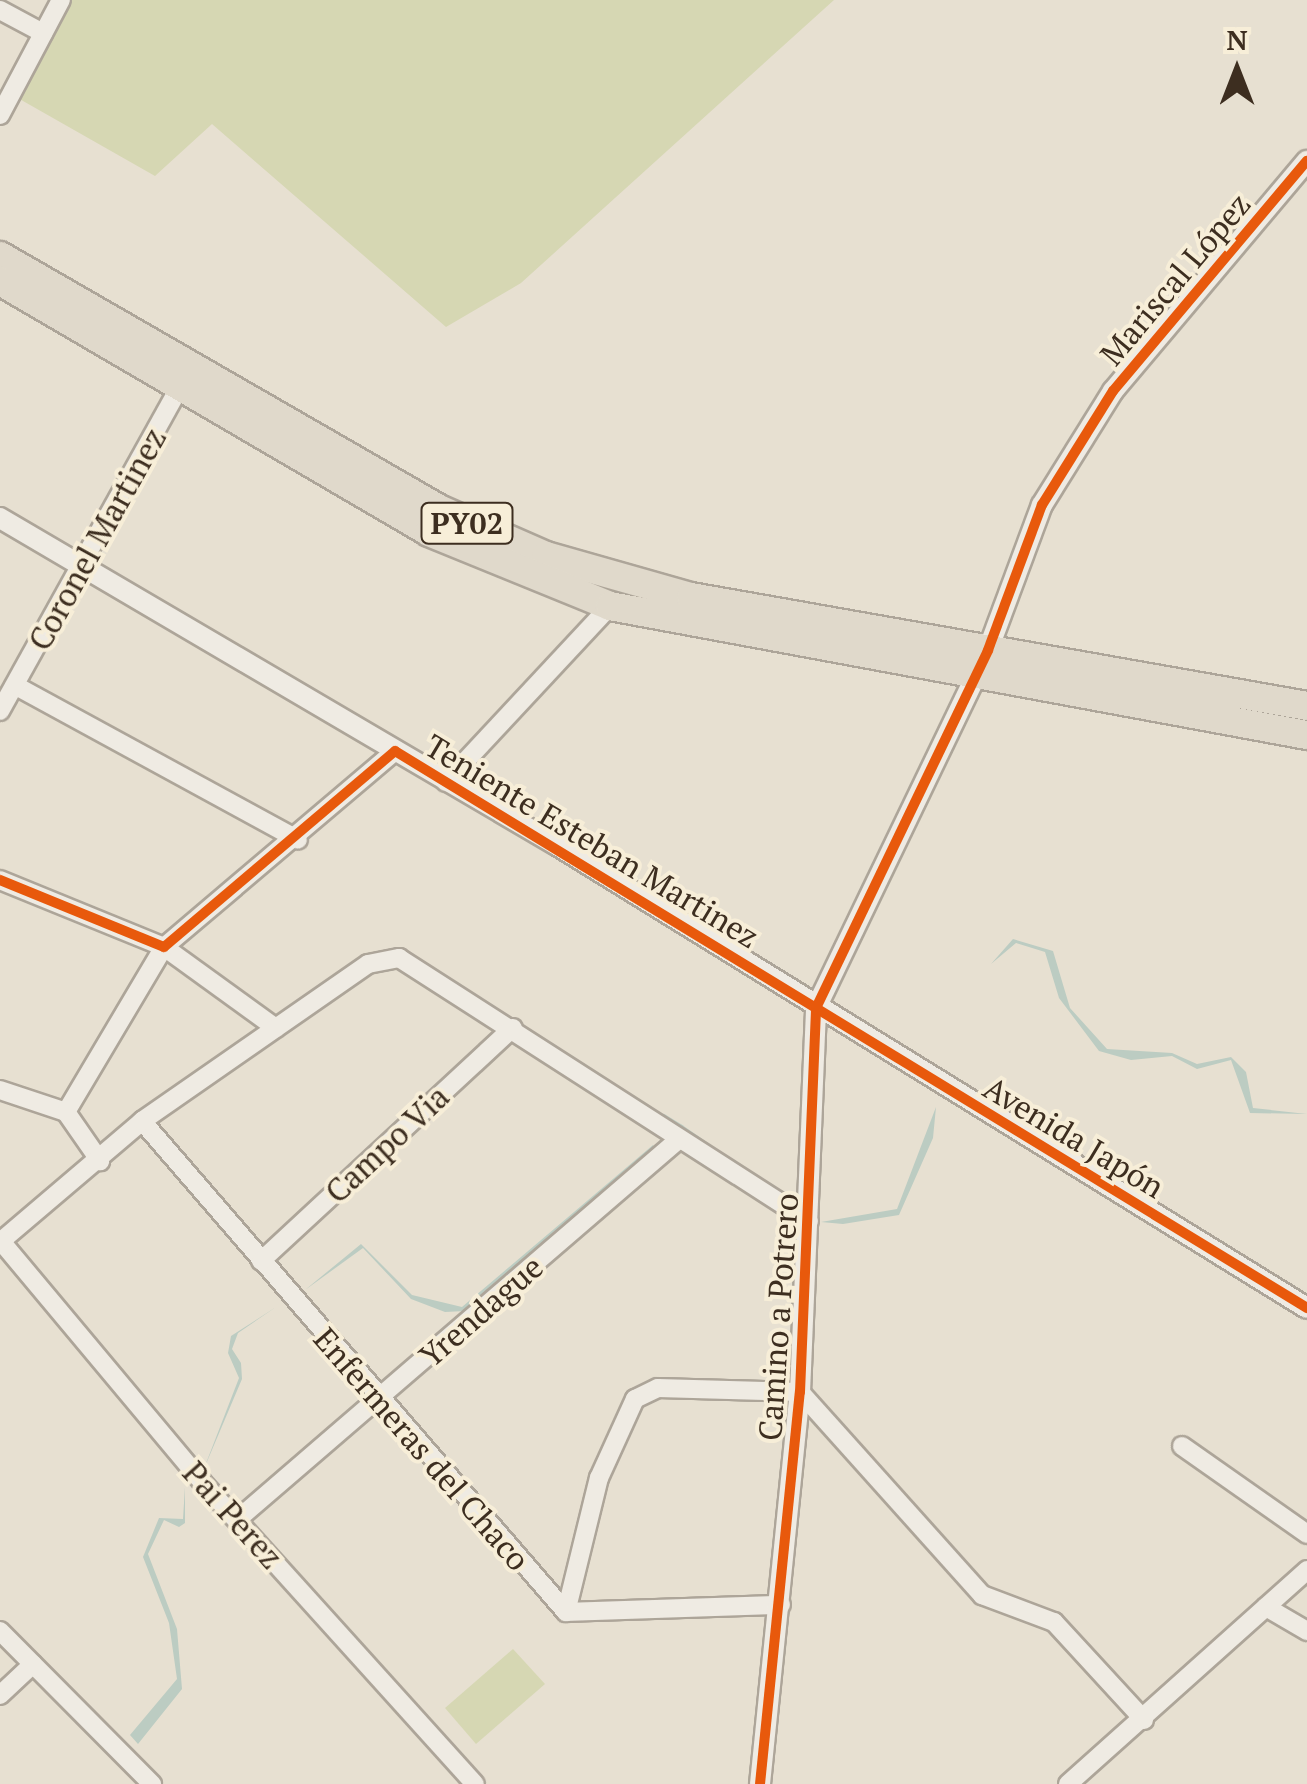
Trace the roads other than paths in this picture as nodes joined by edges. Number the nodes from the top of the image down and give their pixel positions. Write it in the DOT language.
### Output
graph roads {
  1 [pos="62,0"];
  2 [pos="0,10"];
  3 [pos="43,33"];
  4 [pos="0,115"];
  5 [pos="1307,161"];
  6 [pos="0,256"];
  7 [pos="0,281"];
  8 [pos="185,377"];
  9 [pos="0,518"];
  10 [pos="84,563"];
  11 [pos="610,606"];
  12 [pos="988,650"];
  13 [pos="976,678"];
  14 [pos="16,686"];
  15 [pos="1307,706"];
  16 [pos="0,711"];
  17 [pos="1307,735"];
  18 [pos="394,751"];
  19 [pos="446,782"];
  20 [pos="298,840"];
  21 [pos="0,880"];
  22 [pos="164,947"];
  23 [pos="816,1008"];
  24 [pos="276,1028"];
  25 [pos="513,1028"];
  26 [pos="0,1090"];
  27 [pos="66,1112"];
  28 [pos="142,1121"];
  29 [pos="678,1140"];
  30 [pos="100,1161"];
  31 [pos="809,1221"];
  32 [pos="0,1241"];
  33 [pos="261,1261"];
  34 [pos="1307,1307"];
  35 [pos="800,1392"];
  36 [pos="377,1401"];
  37 [pos="1182,1446"];
  38 [pos="238,1519"];
  39 [pos="1307,1534"];
  40 [pos="1307,1570"];
  41 [pos="781,1604"];
  42 [pos="1266,1607"];
  43 [pos="566,1612"];
  44 [pos="0,1630"];
  45 [pos="1307,1632"];
  46 [pos="33,1664"];
  47 [pos="0,1696"];
  48 [pos="1144,1720"];
  49 [pos="152,1784"];
  50 [pos="475,1784"];
  51 [pos="760,1784"];
  52 [pos="1068,1784"];
  1 -- 3 [label="street"];
  2 -- 3 [label="street"];
  3 -- 4 [label="street"];
  5 -- 12 [label="street, Mariscal López"];
  6 -- 8 [label="highway, PY02"];
  7 -- 8 [label="highway, PY02"];
  8 -- 10 [label="street, Coronel Martinez"];
  8 -- 11 [label="highway, PY02"];
  8 -- 12 [label="highway, PY02"];
  9 -- 10 [label="street, Teniente Esteban Martinez"];
  10 -- 14 [label="street, Coronel Martinez"];
  10 -- 18 [label="street, Teniente Esteban Martinez"];
  11 -- 13 [label="highway, PY02"];
  11 -- 19 [label="street"];
  12 -- 13 [label="street, Camino a Potrero"];
  12 -- 15 [label="highway, PY02"];
  13 -- 17 [label="highway, PY02"];
  13 -- 23 [label="street, Camino a Potrero"];
  14 -- 16 [label="street, Coronel Martinez"];
  14 -- 20 [label="street"];
  18 -- 19 [label="street, Teniente Esteban Martinez"];
  18 -- 20 [label="street, Teniente Esteban Martinez"];
  19 -- 23 [label="street, Teniente Esteban Martinez"];
  20 -- 22 [label="street, Teniente Esteban Martinez"];
  21 -- 22 [label="street"];
  22 -- 24 [label="street"];
  22 -- 27 [label="street, Teniente Esteban Martinez"];
  23 -- 31 [label="street, Camino a Potrero"];
  23 -- 34 [label="street, Avenida Japón"];
  24 -- 25 [label="street"];
  24 -- 28 [label="street"];
  25 -- 29 [label="street"];
  25 -- 33 [label="street, Campo Via"];
  26 -- 27 [label="street"];
  27 -- 30 [label="street"];
  28 -- 30 [label="street"];
  28 -- 33 [label="street, Enfermeras del Chaco"];
  29 -- 31 [label="street"];
  29 -- 36 [label="street, Yrendague"];
  30 -- 32 [label="street"];
  31 -- 35 [label="street, Camino a Potrero"];
  32 -- 38 [label="street, Pai Perez"];
  33 -- 36 [label="street, Enfermeras del Chaco"];
  35 -- 41 [label="street, Camino a Potrero"];
  35 -- 43 [label="street"];
  35 -- 48 [label="street"];
  36 -- 38 [label="street, Yrendague"];
  36 -- 43 [label="street, Enfermeras del Chaco"];
  37 -- 39 [label="street"];
  38 -- 50 [label="street, Pai Perez"];
  40 -- 42 [label="street"];
  41 -- 43 [label="street"];
  41 -- 51 [label="street, Camino a Potrero"];
  42 -- 45 [label="street"];
  42 -- 48 [label="street"];
  44 -- 46 [label="street"];
  46 -- 47 [label="street"];
  46 -- 49 [label="street"];
  48 -- 52 [label="street"];
}
